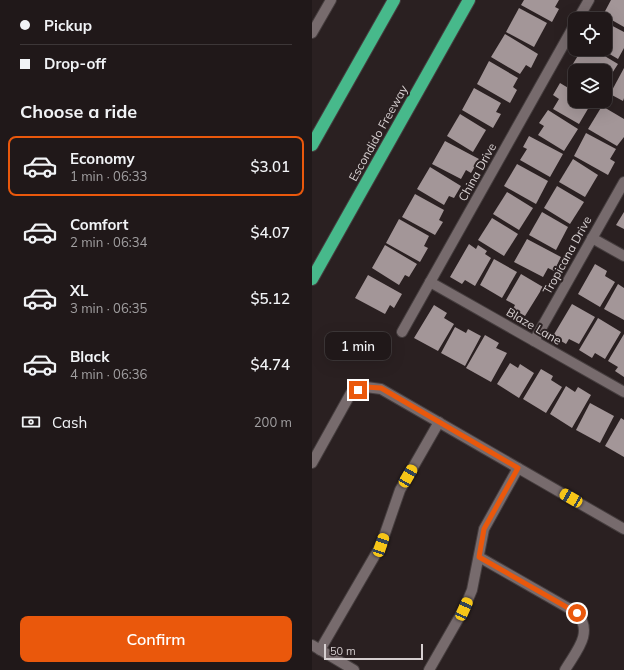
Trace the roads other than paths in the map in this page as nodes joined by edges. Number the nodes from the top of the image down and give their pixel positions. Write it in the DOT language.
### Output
graph roads {
  1 [pos="330,0"];
  2 [pos="394,0"];
  3 [pos="469,0"];
  4 [pos="589,0"];
  5 [pos="582,12"];
  6 [pos="312,33"];
  7 [pos="568,36"];
  8 [pos="312,145"];
  9 [pos="624,182"];
  10 [pos="592,238"];
  11 [pos="624,256"];
  12 [pos="312,279"];
  13 [pos="430,282"];
  14 [pos="402,332"];
  15 [pos="534,341"];
  16 [pos="624,392"];
  17 [pos="439,422"];
  18 [pos="312,464"];
  19 [pos="518,468"];
  20 [pos="624,529"];
  21 [pos="479,557"];
  22 [pos="316,648"];
  23 [pos="354,670"];
  24 [pos="429,670"];
  25 [pos="565,670"];
  1 -- 6 [label="street"];
  2 -- 8 [label="highway"];
  3 -- 12 [label="highway, Escondido Freeway"];
  4 -- 5 [label="street"];
  7 -- 13 [label="street, China Drive"];
  9 -- 10 [label="street, Tropicana Drive"];
  10 -- 11 [label="street"];
  10 -- 15 [label="street, Tropicana Drive"];
  13 -- 14 [label="street, China Drive"];
  13 -- 15 [label="street, Blaze Lane"];
  15 -- 16 [label="street, Blaze Lane"];
  17 -- 18 [label="street"];
  17 -- 19 [label="street"];
  17 -- 22 [label="street"];
  19 -- 20 [label="street"];
  19 -- 21 [label="street"];
  21 -- 24 [label="street"];
  21 -- 25 [label="street"];
  22 -- 23 [label="street"];
}
